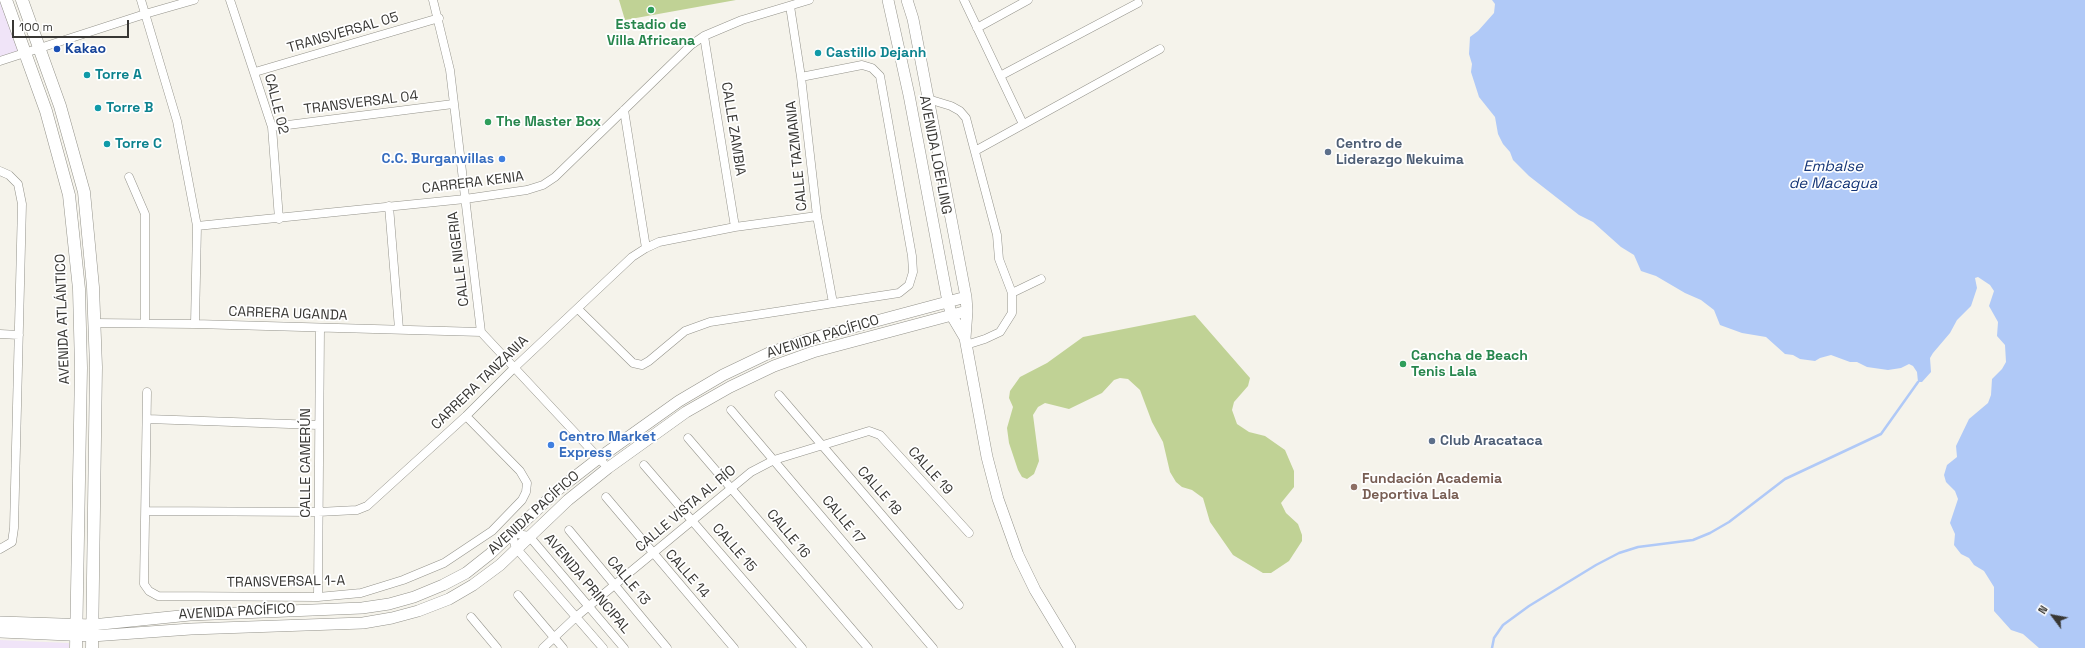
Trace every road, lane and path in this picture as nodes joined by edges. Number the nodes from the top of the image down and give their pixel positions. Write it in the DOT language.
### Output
graph roads {
  1 [pos="6,0"];
  2 [pos="22,0"];
  3 [pos="141,0"];
  4 [pos="194,0"];
  5 [pos="230,0"];
  6 [pos="433,0"];
  7 [pos="809,0"];
  8 [pos="888,0"];
  9 [pos="907,0"];
  10 [pos="964,0"];
  11 [pos="1028,0"];
  12 [pos="1138,3"];
  13 [pos="790,6"];
  14 [pos="145,14"];
  15 [pos="439,18"];
  16 [pos="977,28"];
  17 [pos="704,36"];
  18 [pos="39,47"];
  19 [pos="1160,49"];
  20 [pos="25,52"];
  21 [pos="0,61"];
  22 [pos="255,72"];
  23 [pos="1000,76"];
  24 [pos="802,77"];
  25 [pos="928,99"];
  26 [pos="453,104"];
  27 [pos="624,110"];
  28 [pos="1023,124"];
  29 [pos="272,127"];
  30 [pos="975,151"];
  31 [pos="0,171"];
  32 [pos="129,177"];
  33 [pos="465,199"];
  34 [pos="389,206"];
  35 [pos="816,216"];
  36 [pos="279,219"];
  37 [pos="197,226"];
  38 [pos="736,227"];
  39 [pos="646,248"];
  40 [pos="1041,279"];
  41 [pos="1012,293"];
  42 [pos="966,297"];
  43 [pos="948,302"];
  44 [pos="833,303"];
  45 [pos="578,309"];
  46 [pos="967,311"];
  47 [pos="952,316"];
  48 [pos="145,323"];
  49 [pos="94,324"];
  50 [pos="196,324"];
  51 [pos="320,328"];
  52 [pos="399,329"];
  53 [pos="481,332"];
  54 [pos="0,334"];
  55 [pos="19,335"];
  56 [pos="965,342"];
  57 [pos="514,368"];
  58 [pos="147,392"];
  59 [pos="779,395"];
  60 [pos="731,410"];
  61 [pos="466,416"];
  62 [pos="146,420"];
  63 [pos="318,425"];
  64 [pos="869,431"];
  65 [pos="688,438"];
  66 [pos="822,444"];
  67 [pos="599,458"];
  68 [pos="774,460"];
  69 [pos="644,465"];
  70 [pos="608,468"];
  71 [pos="732,488"];
  72 [pos="606,497"];
  73 [pos="146,512"];
  74 [pos="318,512"];
  75 [pos="693,520"];
  76 [pos="569,530"];
  77 [pos="511,533"];
  78 [pos="968,533"];
  79 [pos="529,536"];
  80 [pos="516,548"];
  81 [pos="0,549"];
  82 [pos="652,554"];
  83 [pos="615,585"];
  84 [pos="518,595"];
  85 [pos="318,597"];
  86 [pos="959,605"];
  87 [pos="590,606"];
  88 [pos="225,613"];
  89 [pos="577,616"];
  90 [pos="471,617"];
  91 [pos="0,622"];
  92 [pos="230,628"];
  93 [pos="0,632"];
  94 [pos="77,636"];
  95 [pos="92,636"];
  96 [pos="555,638"];
  97 [pos="497,648"];
  98 [pos="543,648"];
  99 [pos="564,648"];
  100 [pos="603,648"];
  101 [pos="624,648"];
  102 [pos="667,648"];
  103 [pos="734,648"];
  104 [pos="802,648"];
  105 [pos="868,648"];
  106 [pos="933,648"];
  107 [pos="1070,648"];
  1 -- 20 [label="main road, AVENIDA ATLÁNTICO"];
  2 -- 18 [label="main road, AVENIDA ATLÁNTICO"];
  3 -- 14 [label="street"];
  4 -- 14 [label="street"];
  5 -- 22 [label="street, CALLE 02"];
  6 -- 15 [label="street, CALLE NIGERIA"];
  7 -- 13 [label="street, CARRERA KENIA"];
  8 -- 43 [label="street, AVENIDA LOEFLING"];
  9 -- 25 [label="street, AVENIDA LOEFLING"];
  10 -- 16 [label="street"];
  11 -- 16 [label="street"];
  12 -- 23 [label="street"];
  13 -- 17 [label="street, CARRERA KENIA"];
  13 -- 24 [label="street, CALLE TAZMANIA"];
  14 -- 18 [label="street"];
  14 -- 37 [label="street"];
  15 -- 22 [label="street, TRANSVERSAL 05"];
  15 -- 26 [label="street, CALLE NIGERIA"];
  16 -- 23 [label="street"];
  17 -- 27 [label="street, CARRERA KENIA"];
  17 -- 38 [label="street, CALLE ZAMBIA"];
  18 -- 20 [label="street"];
  18 -- 49 [label="main road, AVENIDA ATLÁNTICO"];
  19 -- 28 [label="street"];
  20 -- 21 [label="street"];
  20 -- 94 [label="main road, AVENIDA ATLÁNTICO"];
  22 -- 29 [label="street, CALLE 02"];
  23 -- 28 [label="street"];
  24 -- 35 [label="street, CALLE TAZMANIA"];
  24 -- 44 [label="street"];
  25 -- 30 [label="street"];
  25 -- 42 [label="street, AVENIDA LOEFLING"];
  26 -- 29 [label="street, TRANSVERSAL 04"];
  26 -- 33 [label="street, CALLE NIGERIA"];
  27 -- 33 [label="street, CARRERA KENIA"];
  27 -- 39 [label="street"];
  28 -- 30 [label="street"];
  29 -- 36 [label="street, CALLE 02"];
  30 -- 41 [label="street"];
  31 -- 55 [label="street"];
  32 -- 48 [label="street"];
  33 -- 34 [label="street, CARRERA KENIA"];
  33 -- 53 [label="street, CALLE NIGERIA"];
  34 -- 36 [label="street, CARRERA KENIA"];
  34 -- 52 [label="street"];
  35 -- 38 [label="street, CARRERA TANZANIA"];
  35 -- 44 [label="street, CALLE TAZMANIA"];
  36 -- 37 [label="street, CARRERA KENIA"];
  37 -- 50 [label="street"];
  38 -- 39 [label="street, CARRERA TANZANIA"];
  39 -- 45 [label="street, CARRERA TANZANIA"];
  40 -- 41 [label="street"];
  41 -- 56 [label="street"];
  42 -- 43 [label="street, AVENIDA PACÍFICO"];
  42 -- 46 [label="street, AVENIDA LOEFLING"];
  43 -- 47 [label="street, AVENIDA LOEFLING"];
  43 -- 67 [label="street, AVENIDA PACÍFICO"];
  44 -- 45 [label="street"];
  45 -- 57 [label="street, CARRERA TANZANIA"];
  46 -- 47 [label="street, AVENIDA PACÍFICO"];
  46 -- 56 [label="street, AVENIDA LOEFLING"];
  47 -- 56 [label="street, AVENIDA LOEFLING"];
  47 -- 70 [label="street, AVENIDA PACÍFICO"];
  48 -- 49 [label="street, CARRERA UGANDA"];
  48 -- 50 [label="street, CARRERA UGANDA"];
  49 -- 95 [label="main road, AVENIDA ATLÁNTICO"];
  50 -- 51 [label="street, CARRERA UGANDA"];
  51 -- 52 [label="street, CARRERA UGANDA"];
  51 -- 63 [label="street, CALLE CAMERÚN"];
  52 -- 53 [label="street, CARRERA UGANDA"];
  53 -- 57 [label="street"];
  54 -- 55 [label="street"];
  55 -- 81 [label="street"];
  56 -- 107 [label="street"];
  57 -- 61 [label="street, CARRERA TANZANIA"];
  57 -- 67 [label="street"];
  58 -- 62 [label="street"];
  59 -- 66 [label="street, CALLE 18"];
  60 -- 68 [label="street, CALLE 17"];
  61 -- 74 [label="street, CARRERA TANZANIA"];
  61 -- 85 [label="street, TRANSVERSAL 1-A"];
  62 -- 63 [label="street"];
  62 -- 73 [label="street"];
  63 -- 74 [label="street, CALLE CAMERÚN"];
  64 -- 66 [label="street, CALLE VISTA AL RÍO"];
  64 -- 78 [label="street, CALLE 19"];
  65 -- 71 [label="street, CALLE 16"];
  66 -- 68 [label="street, CALLE VISTA AL RÍO"];
  66 -- 86 [label="street, CALLE 18"];
  67 -- 70 [label="street"];
  67 -- 77 [label="street, AVENIDA PACÍFICO"];
  68 -- 71 [label="street, CALLE VISTA AL RÍO"];
  68 -- 106 [label="street, CALLE 17"];
  69 -- 75 [label="street, CALLE 15"];
  70 -- 79 [label="street, AVENIDA PACÍFICO"];
  71 -- 75 [label="street, CALLE VISTA AL RÍO"];
  71 -- 105 [label="street, CALLE 16"];
  72 -- 82 [label="street, CALLE 14"];
  73 -- 74 [label="street, CARRERA TANZANIA"];
  73 -- 85 [label="street, TRANSVERSAL 1-A"];
  74 -- 85 [label="street, CALLE CAMERÚN"];
  75 -- 82 [label="street, CALLE VISTA AL RÍO"];
  75 -- 104 [label="street, CALLE 15"];
  76 -- 83 [label="street, CALLE 13"];
  77 -- 79 [label="street, AVENIDA PRINCIPAL"];
  77 -- 80 [label="street, AVENIDA PRINCIPAL"];
  77 -- 88 [label="street, AVENIDA PACÍFICO"];
  79 -- 80 [label="street, AVENIDA PACÍFICO"];
  79 -- 87 [label="street, AVENIDA PRINCIPAL"];
  80 -- 89 [label="street, AVENIDA PRINCIPAL"];
  80 -- 92 [label="street, AVENIDA PACÍFICO"];
  82 -- 83 [label="street, CALLE VISTA AL RÍO"];
  82 -- 103 [label="street, CALLE 14"];
  83 -- 87 [label="street, CALLE VISTA AL RÍO"];
  83 -- 102 [label="street, CALLE 13"];
  84 -- 96 [label="street"];
  87 -- 89 [label="street, CALLE VISTA AL RÍO"];
  87 -- 101 [label="street, AVENIDA PRINCIPAL"];
  88 -- 92 [label="street"];
  88 -- 95 [label="street, AVENIDA PACÍFICO"];
  89 -- 96 [label="street, CALLE VISTA AL RÍO"];
  89 -- 100 [label="street, AVENIDA PRINCIPAL"];
  90 -- 97 [label="street"];
  91 -- 94 [label="street"];
  92 -- 95 [label="street, AVENIDA PACÍFICO"];
  93 -- 94 [label="street"];
  94 -- 95 [label="street"];
  96 -- 98 [label="street, CALLE VISTA AL RÍO"];
  96 -- 99 [label="street"];
}
